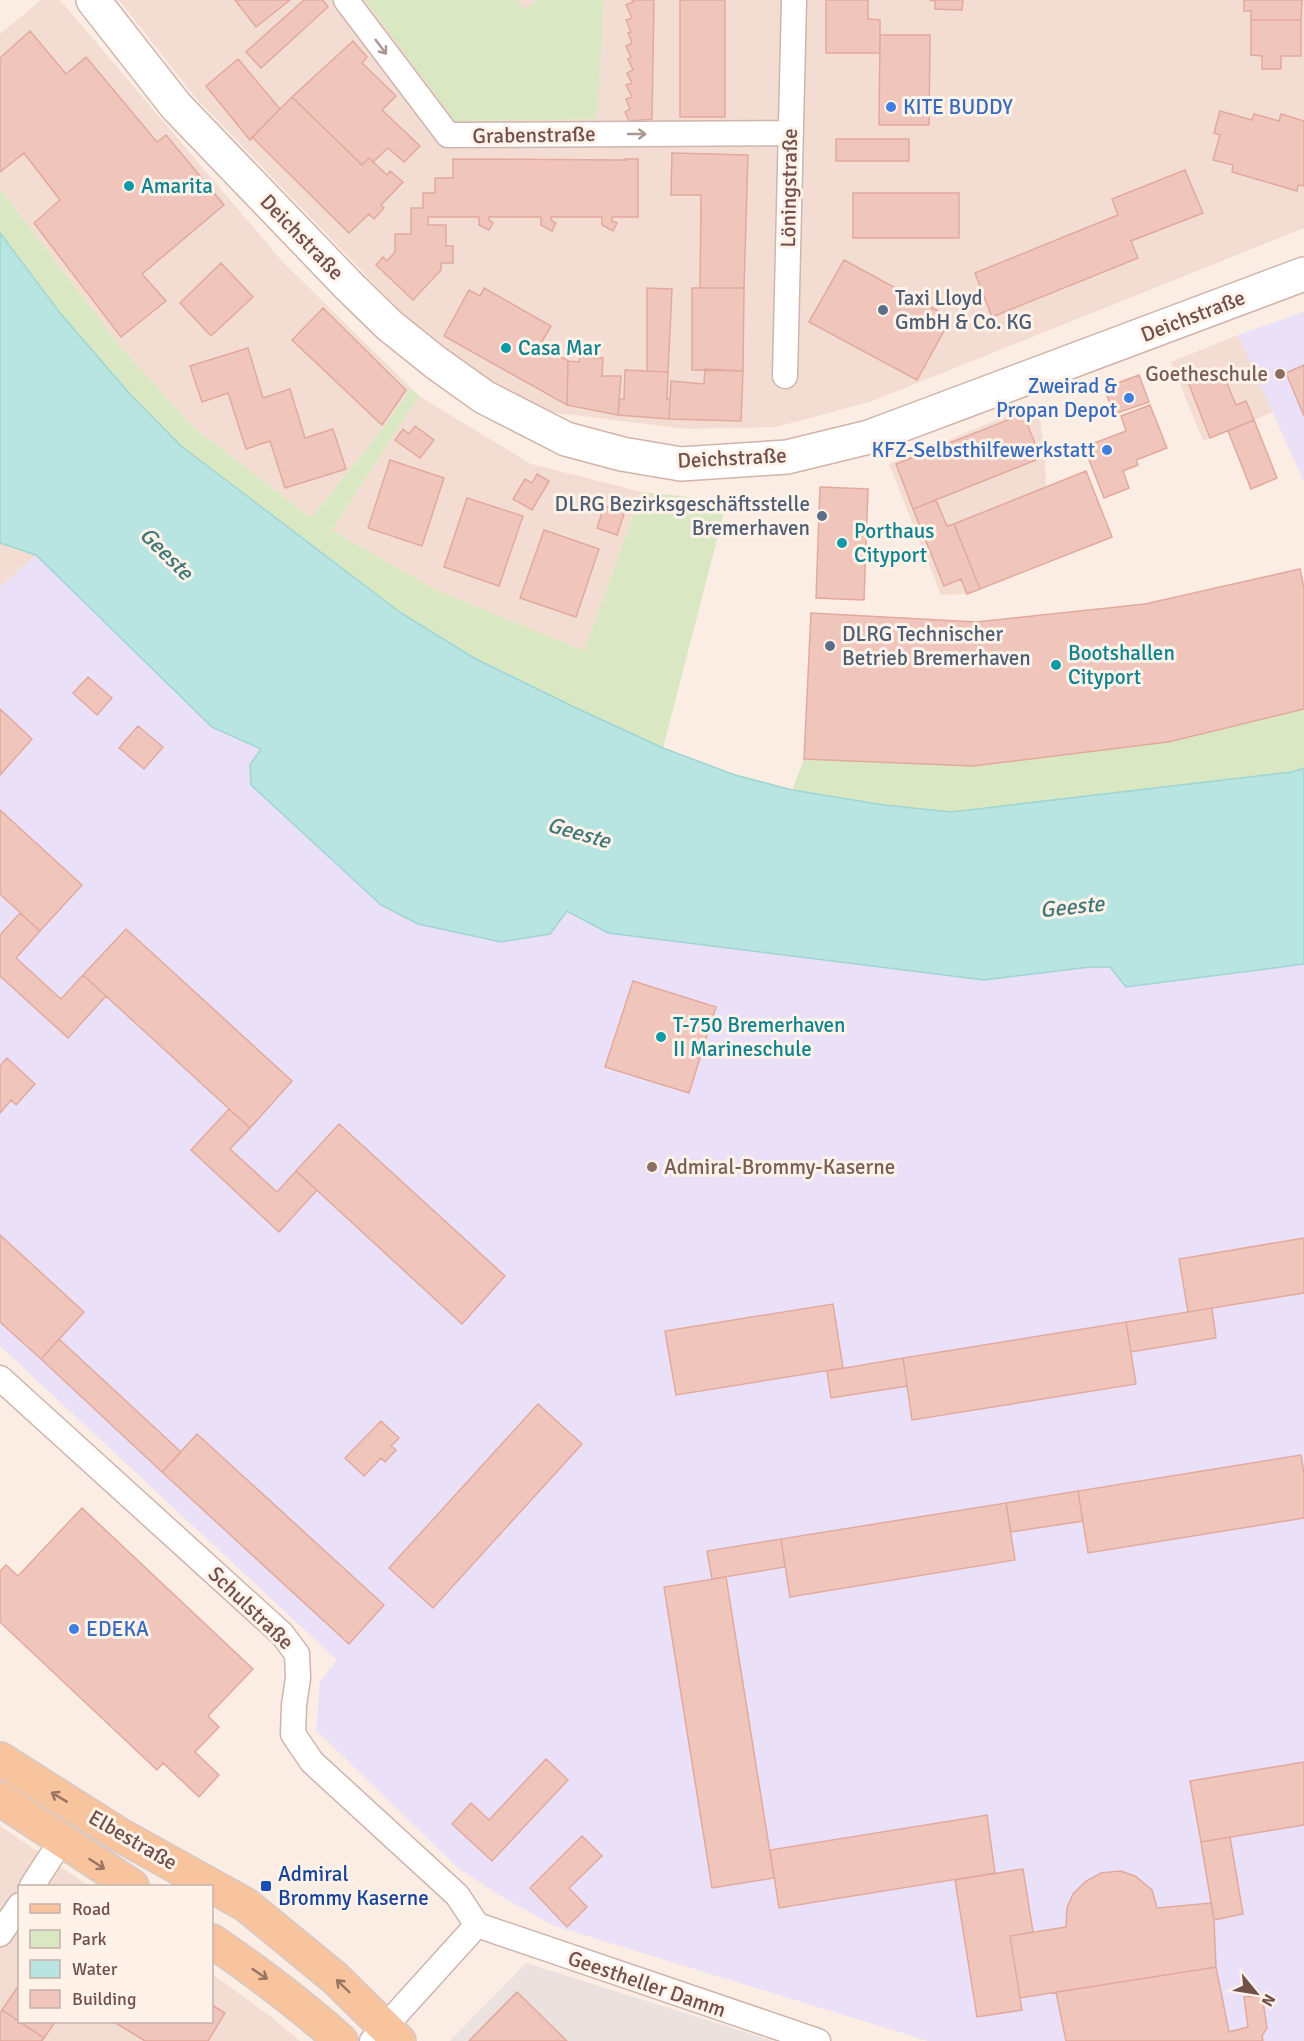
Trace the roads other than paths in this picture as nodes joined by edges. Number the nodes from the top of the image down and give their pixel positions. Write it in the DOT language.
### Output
graph roads {
  1 [pos="93,0"];
  2 [pos="346,0"];
  3 [pos="794,0"];
  4 [pos="791,133"];
  5 [pos="1304,274"];
  6 [pos="785,376"];
  7 [pos="0,1378"];
  8 [pos="0,1759"];
  9 [pos="0,1799"];
  10 [pos="62,1841"];
  11 [pos="33,1885"];
  12 [pos="129,1885"];
  13 [pos="211,1885"];
  14 [pos="213,1886"];
  15 [pos="18,1908"];
  16 [pos="477,1925"];
  17 [pos="0,1934"];
  18 [pos="213,1942"];
  19 [pos="385,2036"];
  20 [pos="341,2041"];
  21 [pos="818,2041"];
  1 -- 5 [label="main road, Deichstraße"];
  2 -- 4 [label="street, Grabenstraße, one-way"];
  3 -- 4 [label="street, Löningstraße"];
  4 -- 6 [label="street, Löningstraße"];
  7 -- 16 [label="street, Schulstraße"];
  13 -- 8 [label="main road, Elbestraße, one-way"];
  9 -- 10 [label="main road, Elbestraße"];
  10 -- 11 [label="street"];
  10 -- 12 [label="main road, Elbestraße, one-way"];
  19 -- 14 [label="main road, Elbestraße, one-way"];
  15 -- 17 [label="street"];
  16 -- 19 [label="street"];
  16 -- 21 [label="street, Geestheller Damm"];
  18 -- 20 [label="main road, one-way"];
}
